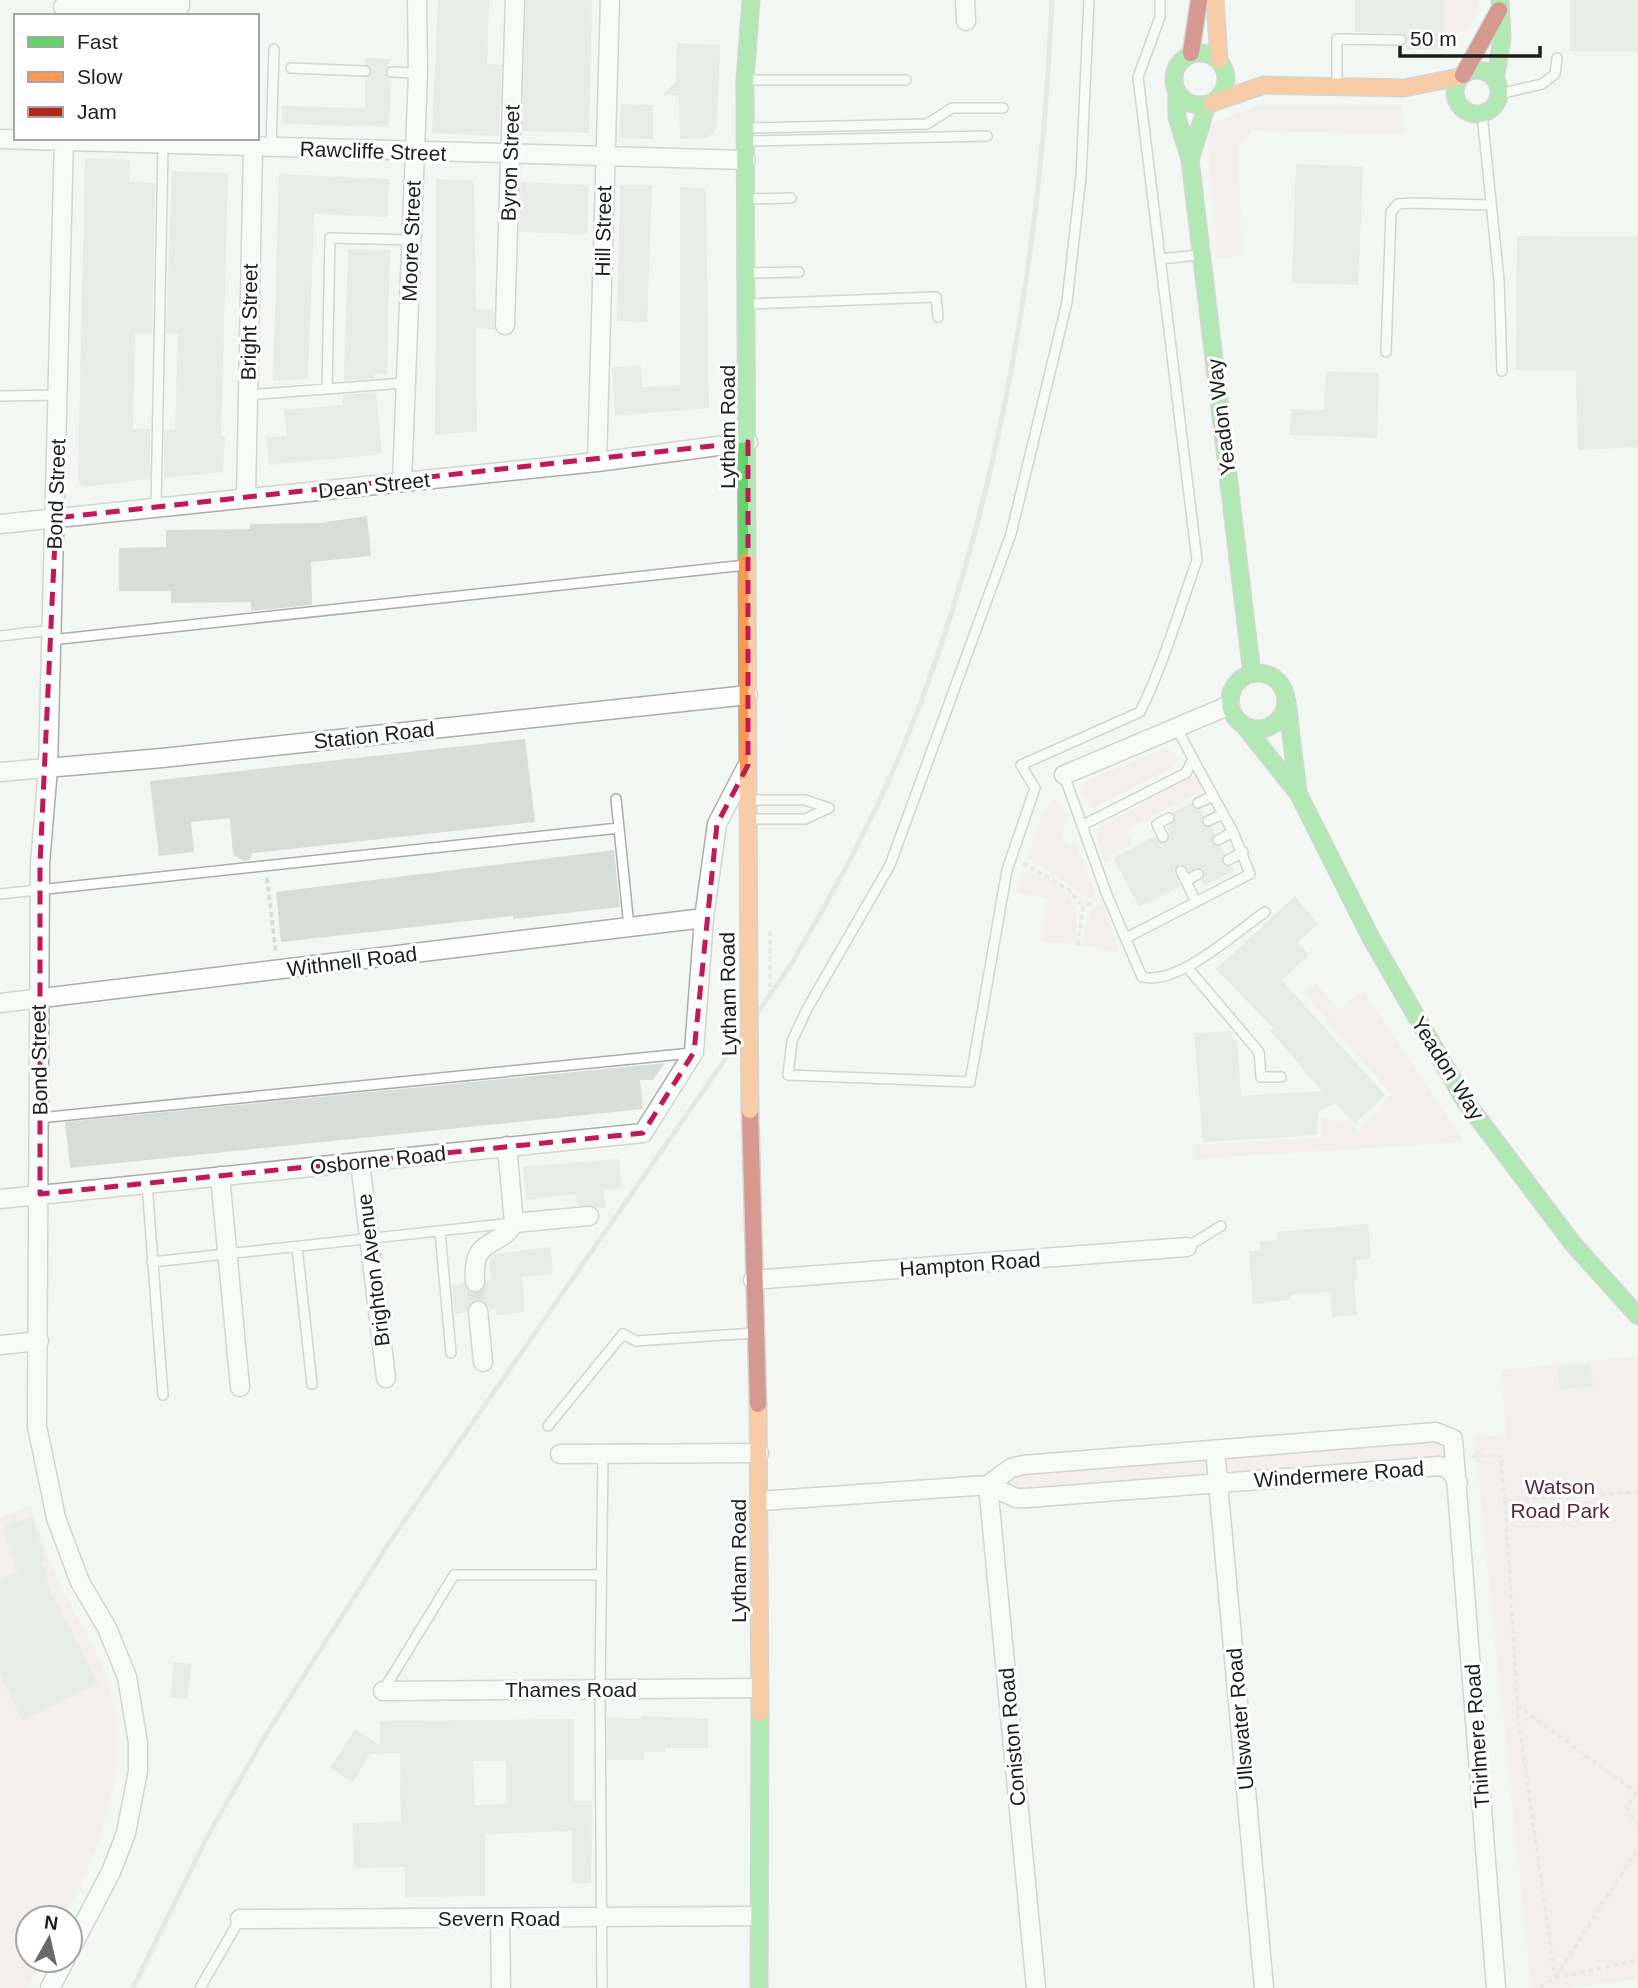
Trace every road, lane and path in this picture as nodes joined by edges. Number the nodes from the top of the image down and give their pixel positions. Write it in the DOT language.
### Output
graph roads {
  1 [pos="417,0"];
  2 [pos="515,0"];
  3 [pos="610,0"];
  4 [pos="751,0"];
  5 [pos="965,0"];
  6 [pos="1089,0"];
  7 [pos="1160,0"];
  8 [pos="1199,0"];
  9 [pos="1215,0"];
  10 [pos="1500,4"];
  11 [pos="173,7"];
  12 [pos="63,8"];
  13 [pos="966,21"];
  14 [pos="1401,40"];
  15 [pos="274,49"];
  16 [pos="1191,53"];
  17 [pos="1557,58"];
  18 [pos="1221,62"];
  19 [pos="291,68"];
  20 [pos="365,71"];
  21 [pos="392,72"];
  22 [pos="418,73"];
  23 [pos="1461,76"];
  24 [pos="745,80"];
  25 [pos="906,80"];
  26 [pos="1264,85"];
  27 [pos="1337,87"];
  28 [pos="1497,87"];
  29 [pos="1404,88"];
  30 [pos="1177,92"];
  31 [pos="1209,104"];
  32 [pos="1461,107"];
  33 [pos="1003,108"];
  34 [pos="1482,114"];
  35 [pos="746,135"];
  36 [pos="987,136"];
  37 [pos="64,140"];
  38 [pos="156,143"];
  39 [pos="262,147"];
  40 [pos="415,153"];
  41 [pos="511,156"];
  42 [pos="604,159"];
  43 [pos="746,160"];
  44 [pos="1190,160"];
  45 [pos="791,198"];
  46 [pos="746,199"];
  47 [pos="1489,205"];
  48 [pos="411,240"];
  49 [pos="1202,254"];
  50 [pos="1161,259"];
  51 [pos="799,272"];
  52 [pos="747,273"];
  53 [pos="748,304"];
  54 [pos="937,317"];
  55 [pos="505,325"];
  56 [pos="1386,352"];
  57 [pos="1502,371"];
  58 [pos="405,383"];
  59 [pos="327,389"];
  60 [pos="58,395"];
  61 [pos="248,395"];
  62 [pos="0,396"];
  63 [pos="748,442"];
  64 [pos="597,461"];
  65 [pos="402,482"];
  66 [pos="246,497"];
  67 [pos="156,507"];
  68 [pos="56,518"];
  69 [pos="0,524"];
  70 [pos="747,564"];
  71 [pos="52,635"];
  72 [pos="0,636"];
  73 [pos="1252,674"];
  74 [pos="748,695"];
  75 [pos="1286,696"];
  76 [pos="1230,705"];
  77 [pos="1177,727"];
  78 [pos="1245,727"];
  79 [pos="1193,759"];
  80 [pos="748,765"];
  81 [pos="48,768"];
  82 [pos="0,772"];
  83 [pos="1064,775"];
  84 [pos="1298,793"];
  85 [pos="1213,796"];
  86 [pos="616,799"];
  87 [pos="747,800"];
  88 [pos="1198,803"];
  89 [pos="1223,814"];
  90 [pos="1169,818"];
  91 [pos="747,819"];
  92 [pos="1208,821"];
  93 [pos="1083,825"];
  94 [pos="619,828"];
  95 [pos="1233,832"];
  96 [pos="1163,837"];
  97 [pos="1218,840"];
  98 [pos="1243,852"];
  99 [pos="1011,859"];
  100 [pos="1228,860"];
  101 [pos="265,866"];
  102 [pos="1181,871"];
  103 [pos="1198,874"];
  104 [pos="1186,881"];
  105 [pos="39,890"];
  106 [pos="0,894"];
  107 [pos="1100,899"];
  108 [pos="1196,902"];
  109 [pos="1083,906"];
  110 [pos="1265,912"];
  111 [pos="704,918"];
  112 [pos="629,927"];
  113 [pos="1126,937"];
  114 [pos="1078,945"];
  115 [pos="1187,967"];
  116 [pos="278,970"];
  117 [pos="38,999"];
  118 [pos="0,1003"];
  119 [pos="694,1052"];
  120 [pos="1281,1077"];
  121 [pos="39,1118"];
  122 [pos="507,1146"];
  123 [pos="360,1162"];
  124 [pos="220,1176"];
  125 [pos="147,1184"];
  126 [pos="40,1194"];
  127 [pos="0,1199"];
  128 [pos="589,1216"];
  129 [pos="514,1223"];
  130 [pos="1221,1226"];
  131 [pos="440,1232"];
  132 [pos="369,1239"];
  133 [pos="297,1247"];
  134 [pos="1187,1247"];
  135 [pos="228,1254"];
  136 [pos="152,1262"];
  137 [pos="754,1280"];
  138 [pos="475,1282"];
  139 [pos="478,1311"];
  140 [pos="1638,1316"];
  141 [pos="755,1333"];
  142 [pos="39,1341"];
  143 [pos="0,1345"];
  144 [pos="451,1353"];
  145 [pos="483,1362"];
  146 [pos="386,1378"];
  147 [pos="312,1384"];
  148 [pos="240,1387"];
  149 [pos="163,1395"];
  150 [pos="548,1426"];
  151 [pos="1215,1450"];
  152 [pos="759,1453"];
  153 [pos="560,1454"];
  154 [pos="603,1454"];
  155 [pos="1457,1456"];
  156 [pos="1218,1483"];
  157 [pos="1458,1483"];
  158 [pos="988,1485"];
  159 [pos="1638,1492"];
  160 [pos="760,1501"];
  161 [pos="1505,1501"];
  162 [pos="601,1575"];
  163 [pos="758,1688"];
  164 [pos="600,1689"];
  165 [pos="383,1691"];
  166 [pos="1517,1705"];
  167 [pos="1637,1793"];
  168 [pos="1638,1825"];
  169 [pos="1638,1848"];
  170 [pos="758,1916"];
  171 [pos="600,1917"];
  172 [pos="500,1918"];
  173 [pos="240,1919"];
  174 [pos="84,1923"];
  175 [pos="1638,1960"];
  176 [pos="1555,1978"];
  177 [pos="200,1988"];
  178 [pos="501,1988"];
  179 [pos="601,1988"];
  180 [pos="759,1988"];
  181 [pos="1036,1988"];
  182 [pos="1264,1988"];
  183 [pos="1496,1988"];
  184 [pos="1538,1988"];
  1 -- 22 [label="street, Moore Street"];
  2 -- 41 [label="street, Byron Street"];
  3 -- 42 [label="street, Hill Street"];
  4 -- 24 [label="street, Lytham Road"];
  5 -- 13 [label="street"];
  6 -- 99 [label="lane"];
  7 -- 50 [label="lane"];
  8 -- 16 [label="street"];
  9 -- 18 [label="street"];
  10 -- 23 [label="street"];
  10 -- 28 [label="street"];
  11 -- 12 [label="street"];
  14 -- 27 [label="lane"];
  15 -- 39 [label="lane"];
  16 -- 18 [label="street"];
  16 -- 30 [label="street"];
  17 -- 28 [label="lane"];
  18 -- 26 [label="street"];
  18 -- 31 [label="street"];
  19 -- 20 [label="lane"];
  21 -- 22 [label="lane"];
  22 -- 40 [label="street, Moore Street"];
  23 -- 28 [label="street"];
  23 -- 29 [label="street"];
  23 -- 32 [label="street"];
  24 -- 25 [label="lane"];
  24 -- 35 [label="street, Lytham Road"];
  26 -- 27 [label="street"];
  26 -- 31 [label="street"];
  27 -- 29 [label="street"];
  28 -- 34 [label="street"];
  29 -- 32 [label="street"];
  30 -- 31 [label="street"];
  30 -- 44 [label="street, Yeadon Way"];
  31 -- 44 [label="street, Yeadon Way"];
  32 -- 34 [label="street"];
  33 -- 35 [label="lane"];
  34 -- 47 [label="lane"];
  35 -- 36 [label="lane"];
  35 -- 43 [label="street, Lytham Road"];
  37 -- 38 [label="street, Rawcliffe Street"];
  37 -- 60 [label="street, Bond Street"];
  38 -- 39 [label="street, Rawcliffe Street"];
  38 -- 67 [label="lane"];
  39 -- 40 [label="street, Rawcliffe Street"];
  39 -- 61 [label="street, Bright Street"];
  40 -- 41 [label="street, Rawcliffe Street"];
  40 -- 48 [label="street, Moore Street"];
  41 -- 42 [label="street, Rawcliffe Street"];
  41 -- 55 [label="street, Byron Street"];
  42 -- 43 [label="street, Rawcliffe Street"];
  42 -- 64 [label="street, Hill Street"];
  43 -- 46 [label="street, Lytham Road"];
  44 -- 49 [label="street, Yeadon Way"];
  45 -- 46 [label="lane"];
  46 -- 52 [label="street, Lytham Road"];
  47 -- 56 [label="lane"];
  47 -- 57 [label="lane"];
  48 -- 58 [label="street, Moore Street"];
  48 -- 59 [label="lane"];
  49 -- 50 [label="lane"];
  49 -- 73 [label="street, Yeadon Way"];
  50 -- 99 [label="lane"];
  51 -- 52 [label="lane"];
  52 -- 53 [label="street, Lytham Road"];
  53 -- 54 [label="lane"];
  53 -- 63 [label="street, Lytham Road"];
  58 -- 59 [label="lane"];
  58 -- 65 [label="street, Moore Street"];
  59 -- 61 [label="lane"];
  60 -- 62 [label="lane"];
  60 -- 68 [label="street, Bond Street"];
  61 -- 66 [label="street, Bright Street"];
  63 -- 64 [label="street, Dean Street"];
  63 -- 70 [label="street, Lytham Road"];
  64 -- 65 [label="street, Dean Street"];
  65 -- 66 [label="street, Dean Street"];
  66 -- 67 [label="street, Dean Street"];
  67 -- 68 [label="street, Dean Street"];
  68 -- 69 [label="street, Dean Street"];
  68 -- 71 [label="street, Bond Street"];
  70 -- 71 [label="lane"];
  70 -- 74 [label="street, Lytham Road"];
  71 -- 72 [label="lane"];
  71 -- 81 [label="street, Bond Street"];
  73 -- 75 [label="street"];
  73 -- 76 [label="street"];
  74 -- 80 [label="street, Lytham Road"];
  74 -- 81 [label="street, Station Road"];
  75 -- 78 [label="street"];
  75 -- 84 [label="street, Yeadon Way"];
  76 -- 77 [label="street"];
  76 -- 78 [label="street"];
  77 -- 79 [label="lane"];
  77 -- 83 [label="street"];
  78 -- 84 [label="street, Yeadon Way"];
  79 -- 85 [label="lane"];
  79 -- 93 [label="lane"];
  80 -- 87 [label="street, Lytham Road"];
  80 -- 111 [label="street, Osborne Road"];
  81 -- 82 [label="street, Station Road"];
  81 -- 105 [label="street, Bond Street"];
  83 -- 93 [label="lane"];
  84 -- 140 [label="street, Yeadon Way"];
  85 -- 88 [label="lane"];
  85 -- 89 [label="lane"];
  86 -- 94 [label="lane"];
  87 -- 91 [label="street, Lytham Road"];
  87 -- 91 [label="lane"];
  89 -- 92 [label="lane"];
  89 -- 95 [label="lane"];
  90 -- 96 [label="lane"];
  91 -- 137 [label="street, Lytham Road, bridge"];
  93 -- 113 [label="lane"];
  94 -- 101 [label="lane"];
  94 -- 112 [label="lane"];
  95 -- 97 [label="lane"];
  95 -- 98 [label="lane"];
  98 -- 100 [label="lane"];
  98 -- 108 [label="lane"];
  99 -- 109 [label="path"];
  101 -- 105 [label="lane"];
  101 -- 116 [label="path"];
  102 -- 104 [label="lane"];
  103 -- 104 [label="lane"];
  104 -- 108 [label="lane"];
  105 -- 106 [label="lane"];
  105 -- 117 [label="street, Bond Street"];
  107 -- 109 [label="path"];
  108 -- 113 [label="lane"];
  109 -- 114 [label="path"];
  110 -- 115 [label="lane"];
  111 -- 112 [label="street, Withnell Road"];
  111 -- 119 [label="street, Osborne Road"];
  112 -- 116 [label="street, Withnell Road"];
  113 -- 115 [label="lane"];
  115 -- 120 [label="lane"];
  116 -- 117 [label="street, Withnell Road"];
  117 -- 118 [label="street, Withnell Road"];
  117 -- 121 [label="street, Bond Street"];
  119 -- 121 [label="lane"];
  119 -- 122 [label="street, Osborne Road"];
  121 -- 126 [label="street, Bond Street"];
  122 -- 123 [label="street, Osborne Road"];
  122 -- 129 [label="street"];
  123 -- 124 [label="street, Osborne Road"];
  123 -- 132 [label="street, Brighton Avenue"];
  124 -- 125 [label="street, Osborne Road"];
  124 -- 135 [label="street"];
  125 -- 126 [label="street, Osborne Road"];
  125 -- 136 [label="lane"];
  126 -- 127 [label="street, Osborne Road"];
  126 -- 142 [label="street, Bond Street"];
  128 -- 129 [label="street"];
  129 -- 131 [label="lane"];
  129 -- 138 [label="street"];
  130 -- 134 [label="lane"];
  131 -- 132 [label="lane"];
  131 -- 144 [label="lane"];
  132 -- 133 [label="lane"];
  132 -- 146 [label="street, Brighton Avenue"];
  133 -- 135 [label="lane"];
  133 -- 147 [label="lane"];
  134 -- 137 [label="street, Hampton Road"];
  135 -- 136 [label="lane"];
  135 -- 148 [label="street"];
  136 -- 149 [label="lane"];
  137 -- 141 [label="street, Lytham Road"];
  139 -- 145 [label="street"];
  141 -- 150 [label="lane"];
  141 -- 152 [label="street, Lytham Road"];
  142 -- 143 [label="street"];
  142 -- 174 [label="street, Bond Street"];
  151 -- 155 [label="street, Windermere Road"];
  151 -- 156 [label="street, Ullswater Road"];
  151 -- 158 [label="street, Windermere Road"];
  152 -- 154 [label="street"];
  152 -- 160 [label="street, Lytham Road"];
  153 -- 154 [label="street"];
  154 -- 162 [label="lane"];
  155 -- 157 [label="street"];
  155 -- 161 [label="path"];
  156 -- 157 [label="street, Windermere Road"];
  156 -- 158 [label="street, Windermere Road"];
  156 -- 182 [label="street, Ullswater Road"];
  157 -- 183 [label="street, Thirlmere Road"];
  158 -- 160 [label="street, Windermere Road"];
  158 -- 181 [label="street, Coniston Road"];
  159 -- 161 [label="path"];
  160 -- 163 [label="street, Lytham Road"];
  161 -- 166 [label="path"];
  162 -- 164 [label="lane"];
  162 -- 165 [label="lane"];
  163 -- 164 [label="street, Thames Road"];
  163 -- 170 [label="street, Lytham Road"];
  164 -- 165 [label="street, Thames Road"];
  164 -- 171 [label="lane"];
  166 -- 167 [label="path"];
  166 -- 176 [label="path"];
  167 -- 168 [label="path"];
  169 -- 176 [label="path"];
  170 -- 171 [label="street, Severn Road"];
  170 -- 180 [label="street, Lytham Road"];
  171 -- 172 [label="street, Severn Road"];
  171 -- 179 [label="lane"];
  172 -- 173 [label="street, Severn Road"];
  172 -- 178 [label="street"];
  173 -- 177 [label="lane"];
  175 -- 176 [label="path"];
  176 -- 184 [label="path"];
}
